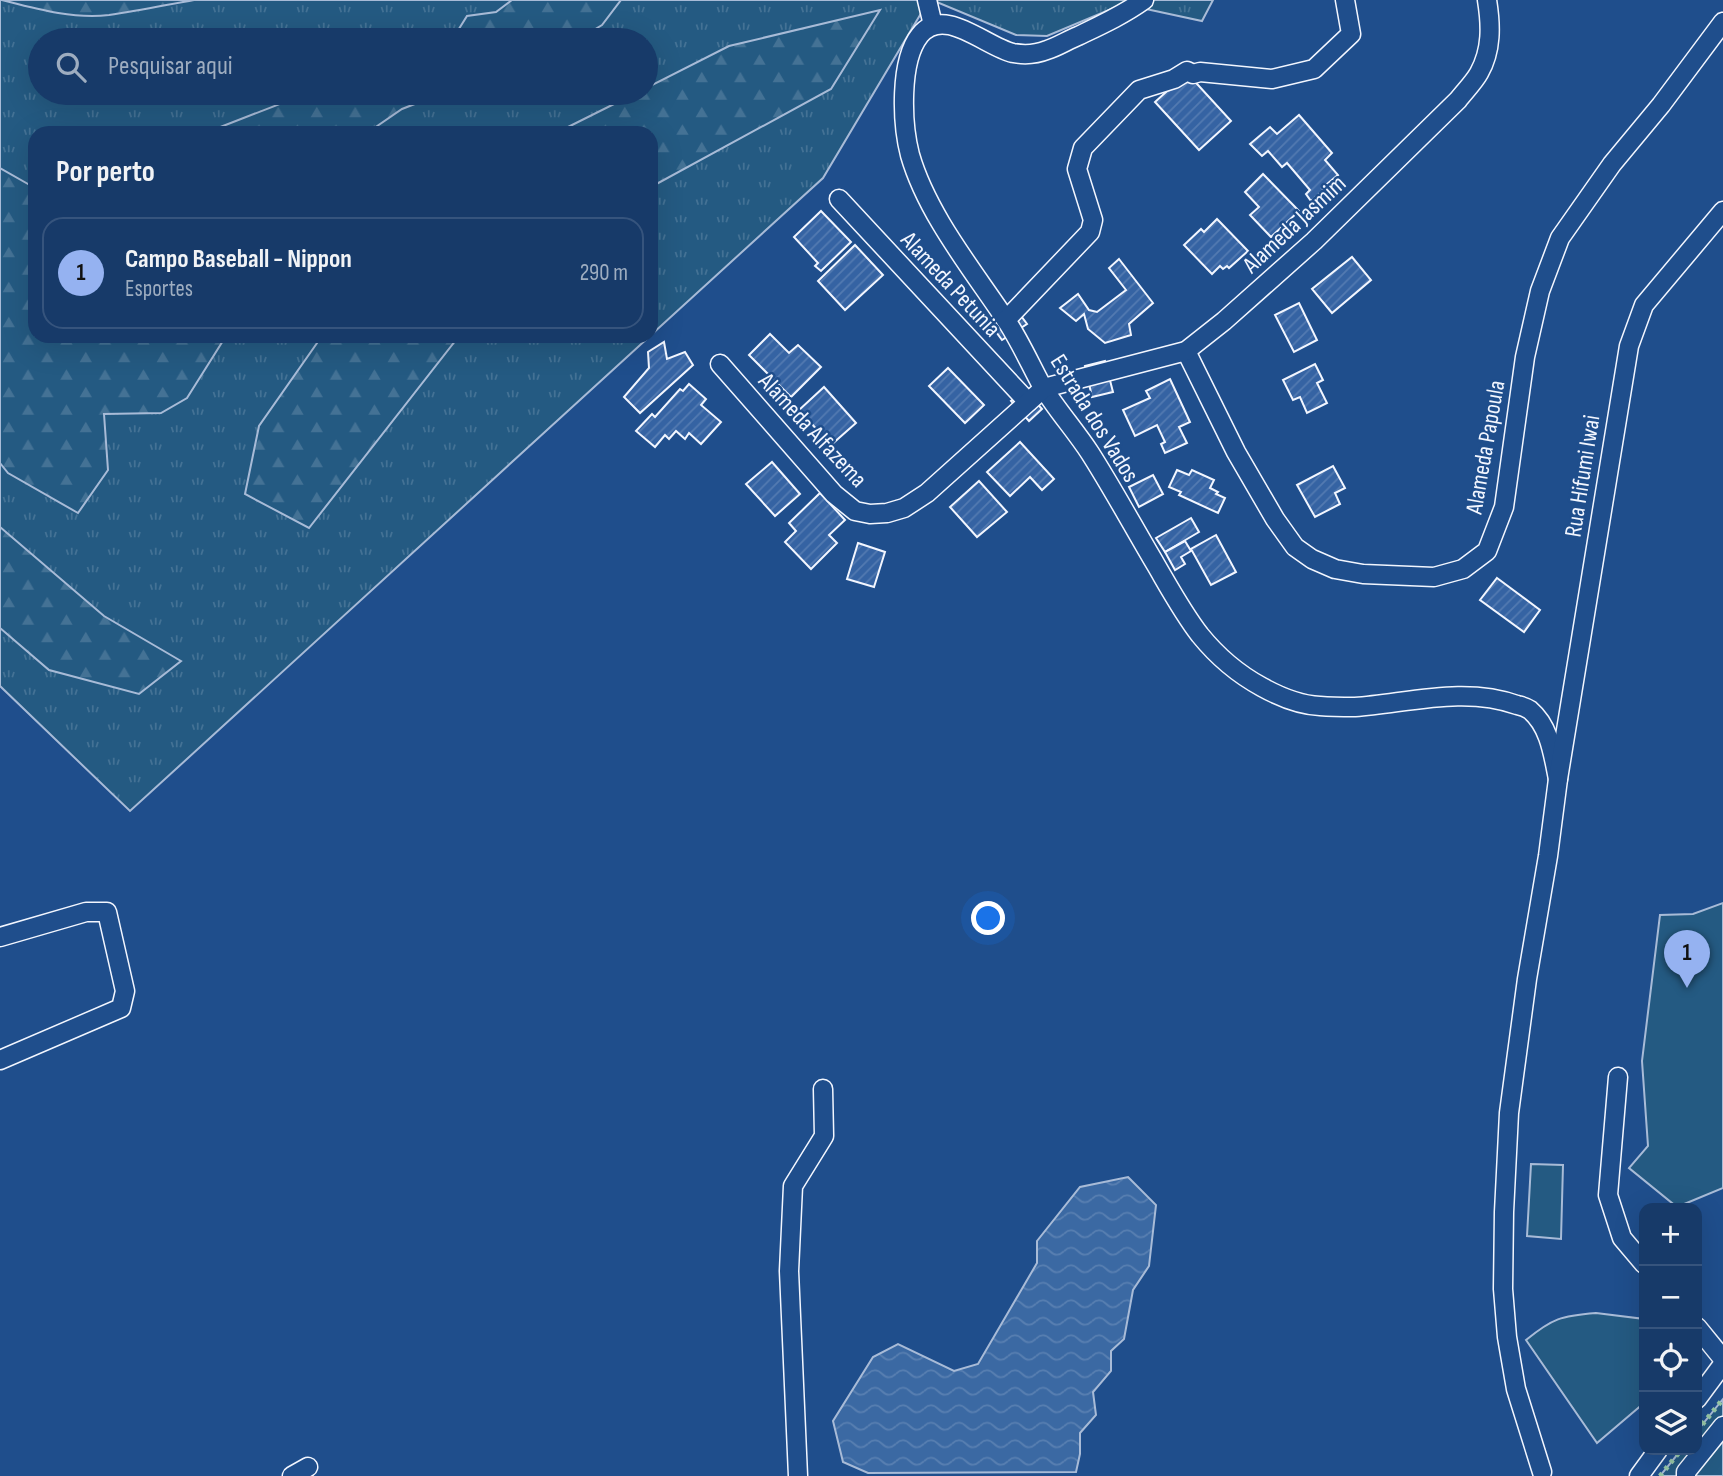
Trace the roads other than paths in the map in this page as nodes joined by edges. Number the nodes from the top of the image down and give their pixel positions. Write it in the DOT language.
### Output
graph roads {
  1 [pos="927,0"];
  2 [pos="1144,0"];
  3 [pos="1345,0"];
  4 [pos="1487,0"];
  5 [pos="1130,6"];
  6 [pos="1723,22"];
  7 [pos="933,25"];
  8 [pos="839,199"];
  9 [pos="1723,211"];
  10 [pos="1006,320"];
  11 [pos="1186,351"];
  12 [pos="720,364"];
  13 [pos="1044,388"];
  14 [pos="1028,402"];
  15 [pos="1558,779"];
  16 [pos="0,937"];
  17 [pos="0,1060"];
  18 [pos="1618,1077"];
  19 [pos="823,1089"];
  20 [pos="1639,1258"];
  21 [pos="1699,1329"];
  22 [pos="1723,1361"];
  23 [pos="1702,1392"];
  24 [pos="1723,1426"];
  25 [pos="1654,1455"];
  26 [pos="1543,1475"];
  27 [pos="798,1476"];
  28 [pos="1639,1476"];
  29 [pos="1686,1476"];
  1 -- 7 [label="street"];
  2 -- 5 [label="street"];
  3 -- 10 [label="street"];
  4 -- 11 [label="street, Alameda Jasmim"];
  5 -- 7 [label="street"];
  6 -- 11 [label="street, Alameda Papoula"];
  7 -- 10 [label="street, Estrada dos Vados"];
  8 -- 14 [label="street, Alameda Petunia"];
  9 -- 15 [label="street, Rua Hifumi Iwai"];
  10 -- 13 [label="street, Estrada dos Vados"];
  11 -- 13 [label="street, Alameda Jasmim"];
  12 -- 14 [label="street, Alameda Alfazema"];
  13 -- 14 [label="street, Alameda Alfazema"];
  13 -- 15 [label="street, Estrada dos Vados"];
  15 -- 26 [label="street, Rua Hifumi Iwai"];
  16 -- 17 [label="street"];
  18 -- 20 [label="street"];
  19 -- 27 [label="street"];
  21 -- 22 [label="street"];
  22 -- 23 [label="street"];
  24 -- 29 [label="street"];
  25 -- 28 [label="street"];
}
